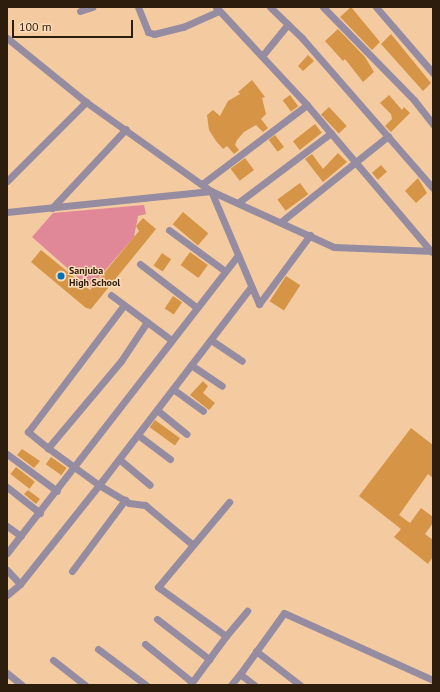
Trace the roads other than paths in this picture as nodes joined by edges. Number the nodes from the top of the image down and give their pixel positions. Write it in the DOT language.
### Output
graph roads {
  1 [pos="92,7"];
  2 [pos="138,7"];
  3 [pos="270,7"];
  4 [pos="323,7"];
  5 [pos="376,7"];
  6 [pos="217,9"];
  7 [pos="80,11"];
  8 [pos="288,24"];
  9 [pos="7,38"];
  10 [pos="262,56"];
  11 [pos="433,73"];
  12 [pos="86,102"];
  13 [pos="307,105"];
  14 [pos="433,124"];
  15 [pos="126,129"];
  16 [pos="331,133"];
  17 [pos="388,136"];
  18 [pos="356,162"];
  19 [pos="7,181"];
  20 [pos="202,184"];
  21 [pos="433,188"];
  22 [pos="211,191"];
  23 [pos="239,202"];
  24 [pos="52,208"];
  25 [pos="7,212"];
  26 [pos="282,221"];
  27 [pos="169,230"];
  28 [pos="310,235"];
  29 [pos="432,251"];
  30 [pos="238,255"];
  31 [pos="140,264"];
  32 [pos="225,271"];
  33 [pos="251,287"];
  34 [pos="111,296"];
  35 [pos="124,305"];
  36 [pos="196,307"];
  37 [pos="147,322"];
  38 [pos="170,340"];
  39 [pos="211,340"];
  40 [pos="242,361"];
  41 [pos="191,365"];
  42 [pos="222,386"];
  43 [pos="173,389"];
  44 [pos="157,410"];
  45 [pos="203,411"];
  46 [pos="187,434"];
  47 [pos="138,435"];
  48 [pos="48,448"];
  49 [pos="7,454"];
  50 [pos="119,459"];
  51 [pos="170,459"];
  52 [pos="75,468"];
  53 [pos="99,485"];
  54 [pos="150,485"];
  55 [pos="7,487"];
  56 [pos="57,491"];
  57 [pos="125,500"];
  58 [pos="229,502"];
  59 [pos="40,513"];
  60 [pos="7,526"];
  61 [pos="21,536"];
  62 [pos="193,545"];
  63 [pos="7,553"];
  64 [pos="7,570"];
  65 [pos="72,571"];
  66 [pos="20,584"];
  67 [pos="7,595"];
  68 [pos="247,611"];
  69 [pos="157,619"];
  70 [pos="226,636"];
  71 [pos="145,644"];
  72 [pos="98,650"];
  73 [pos="256,651"];
  74 [pos="210,659"];
  75 [pos="53,660"];
  76 [pos="7,673"];
  77 [pos="240,674"];
  78 [pos="433,680"];
  79 [pos="191,684"];
  80 [pos="22,685"];
  81 [pos="85,685"];
  82 [pos="146,685"];
  83 [pos="230,685"];
  84 [pos="254,685"];
  85 [pos="300,685"];
  1 -- 7 [label="street"];
  2 -- 6 [label="street"];
  3 -- 8 [label="street"];
  4 -- 14 [label="street"];
  5 -- 11 [label="street"];
  6 -- 10 [label="street"];
  8 -- 10 [label="street"];
  8 -- 17 [label="street"];
  9 -- 12 [label="street"];
  10 -- 13 [label="street"];
  12 -- 15 [label="street"];
  12 -- 19 [label="street"];
  13 -- 16 [label="street"];
  13 -- 20 [label="street"];
  15 -- 20 [label="street"];
  15 -- 24 [label="street"];
  16 -- 18 [label="street"];
  16 -- 23 [label="street"];
  17 -- 18 [label="street"];
  17 -- 21 [label="street"];
  18 -- 26 [label="street"];
  18 -- 29 [label="street"];
  20 -- 22 [label="street"];
  22 -- 23 [label="street"];
  22 -- 24 [label="street"];
  22 -- 30 [label="street"];
  23 -- 26 [label="street"];
  24 -- 25 [label="street"];
  26 -- 28 [label="street"];
  27 -- 32 [label="street"];
  28 -- 29 [label="street"];
  28 -- 33 [label="street"];
  30 -- 32 [label="street"];
  30 -- 33 [label="street"];
  31 -- 36 [label="street"];
  32 -- 36 [label="street"];
  33 -- 39 [label="street"];
  34 -- 35 [label="street"];
  35 -- 37 [label="street"];
  35 -- 48 [label="street"];
  36 -- 38 [label="street"];
  37 -- 38 [label="street"];
  37 -- 48 [label="street"];
  38 -- 52 [label="street"];
  39 -- 40 [label="street"];
  39 -- 41 [label="street"];
  41 -- 42 [label="street"];
  41 -- 43 [label="street"];
  43 -- 44 [label="street"];
  43 -- 45 [label="street"];
  44 -- 46 [label="street"];
  44 -- 47 [label="street"];
  47 -- 50 [label="street"];
  47 -- 51 [label="street"];
  48 -- 52 [label="street"];
  49 -- 56 [label="street"];
  50 -- 53 [label="street"];
  50 -- 54 [label="street"];
  52 -- 53 [label="street"];
  52 -- 56 [label="street"];
  53 -- 57 [label="street"];
  53 -- 66 [label="street"];
  55 -- 59 [label="street"];
  56 -- 59 [label="street"];
  57 -- 62 [label="street"];
  57 -- 65 [label="street"];
  58 -- 62 [label="street"];
  59 -- 61 [label="street"];
  60 -- 61 [label="street"];
  61 -- 63 [label="street"];
  62 -- 70 [label="street"];
  64 -- 66 [label="street"];
  66 -- 67 [label="street"];
  68 -- 70 [label="street"];
  69 -- 74 [label="street"];
  70 -- 74 [label="street"];
  71 -- 79 [label="street"];
  72 -- 82 [label="street"];
  73 -- 77 [label="street"];
  73 -- 78 [label="street"];
  73 -- 85 [label="street"];
  74 -- 79 [label="street"];
  75 -- 81 [label="street"];
  76 -- 80 [label="street"];
  77 -- 83 [label="street"];
  77 -- 84 [label="street"];
}
